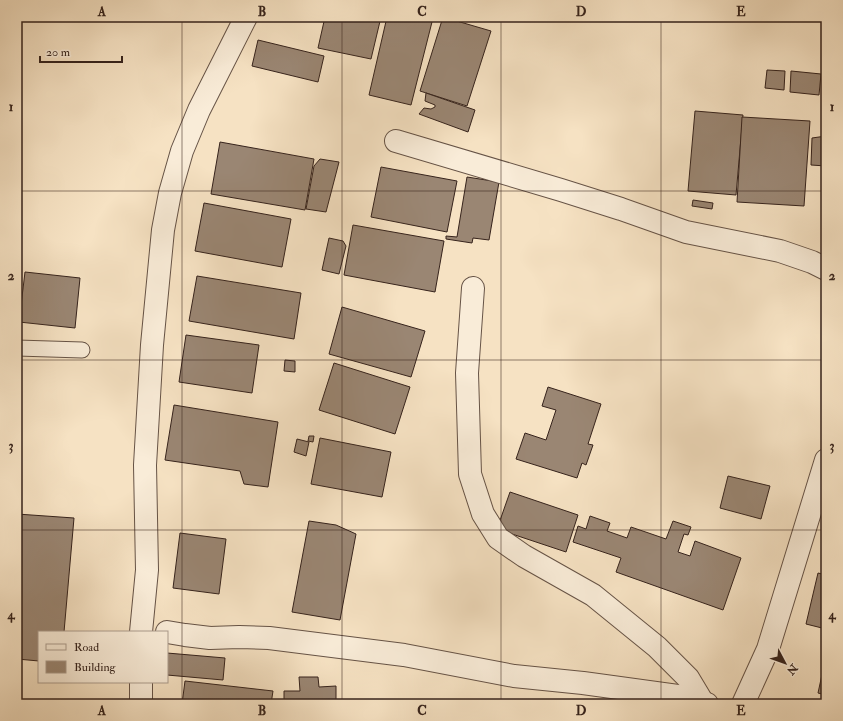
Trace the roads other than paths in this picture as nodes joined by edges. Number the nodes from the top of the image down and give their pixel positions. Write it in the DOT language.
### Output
graph roads {
  1 [pos="246,17"];
  2 [pos="396,141"];
  3 [pos="826,269"];
  4 [pos="473,288"];
  5 [pos="17,348"];
  6 [pos="82,350"];
  7 [pos="826,460"];
  8 [pos="141,630"];
  9 [pos="154,631"];
  10 [pos="168,632"];
  11 [pos="141,683"];
  12 [pos="705,703"];
  13 [pos="141,704"];
  14 [pos="743,704"];
  1 -- 8 [label="street"];
  2 -- 3 [label="street"];
  4 -- 12 [label="street"];
  5 -- 6 [label="lane"];
  7 -- 14 [label="street"];
  8 -- 9 [label="street"];
  10 -- 12 [label="street"];
  11 -- 13 [label="street"];
}
